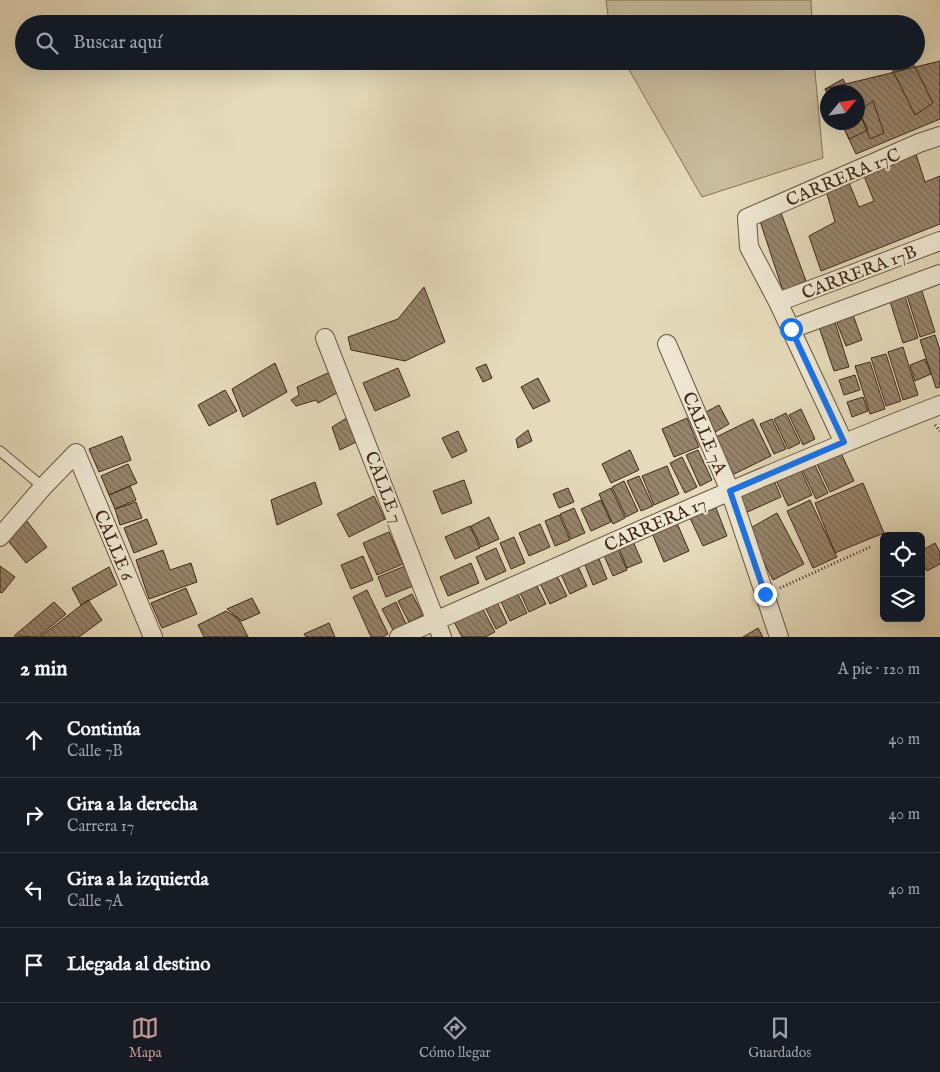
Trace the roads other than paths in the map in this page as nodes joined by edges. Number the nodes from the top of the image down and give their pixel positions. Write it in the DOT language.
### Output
graph roads {
  1 [pos="940,136"];
  2 [pos="940,241"];
  3 [pos="940,274"];
  4 [pos="778,302"];
  5 [pos="791,329"];
  6 [pos="325,338"];
  7 [pos="667,344"];
  8 [pos="940,405"];
  9 [pos="844,442"];
  10 [pos="0,451"];
  11 [pos="43,487"];
  12 [pos="730,491"];
  13 [pos="0,537"];
  14 [pos="439,629"];
  15 [pos="152,637"];
  16 [pos="399,637"];
  17 [pos="779,637"];
  1 -- 4 [label="street, CARRERA 17C"];
  2 -- 4 [label="street, CARRERA 17B"];
  3 -- 5 [label="street, CARRERA 17B"];
  4 -- 5 [label="street"];
  5 -- 9 [label="street"];
  6 -- 14 [label="street, CALLE 7"];
  7 -- 12 [label="street, CALLE 7A"];
  8 -- 9 [label="street, CARRERA 17"];
  9 -- 12 [label="street, CARRERA 17"];
  10 -- 11 [label="lane"];
  11 -- 13 [label="street"];
  11 -- 15 [label="street, CALLE 6"];
  12 -- 14 [label="street, CARRERA 17"];
  12 -- 17 [label="street, CALLE 7A"];
  14 -- 16 [label="street, CARRERA 17"];
}
